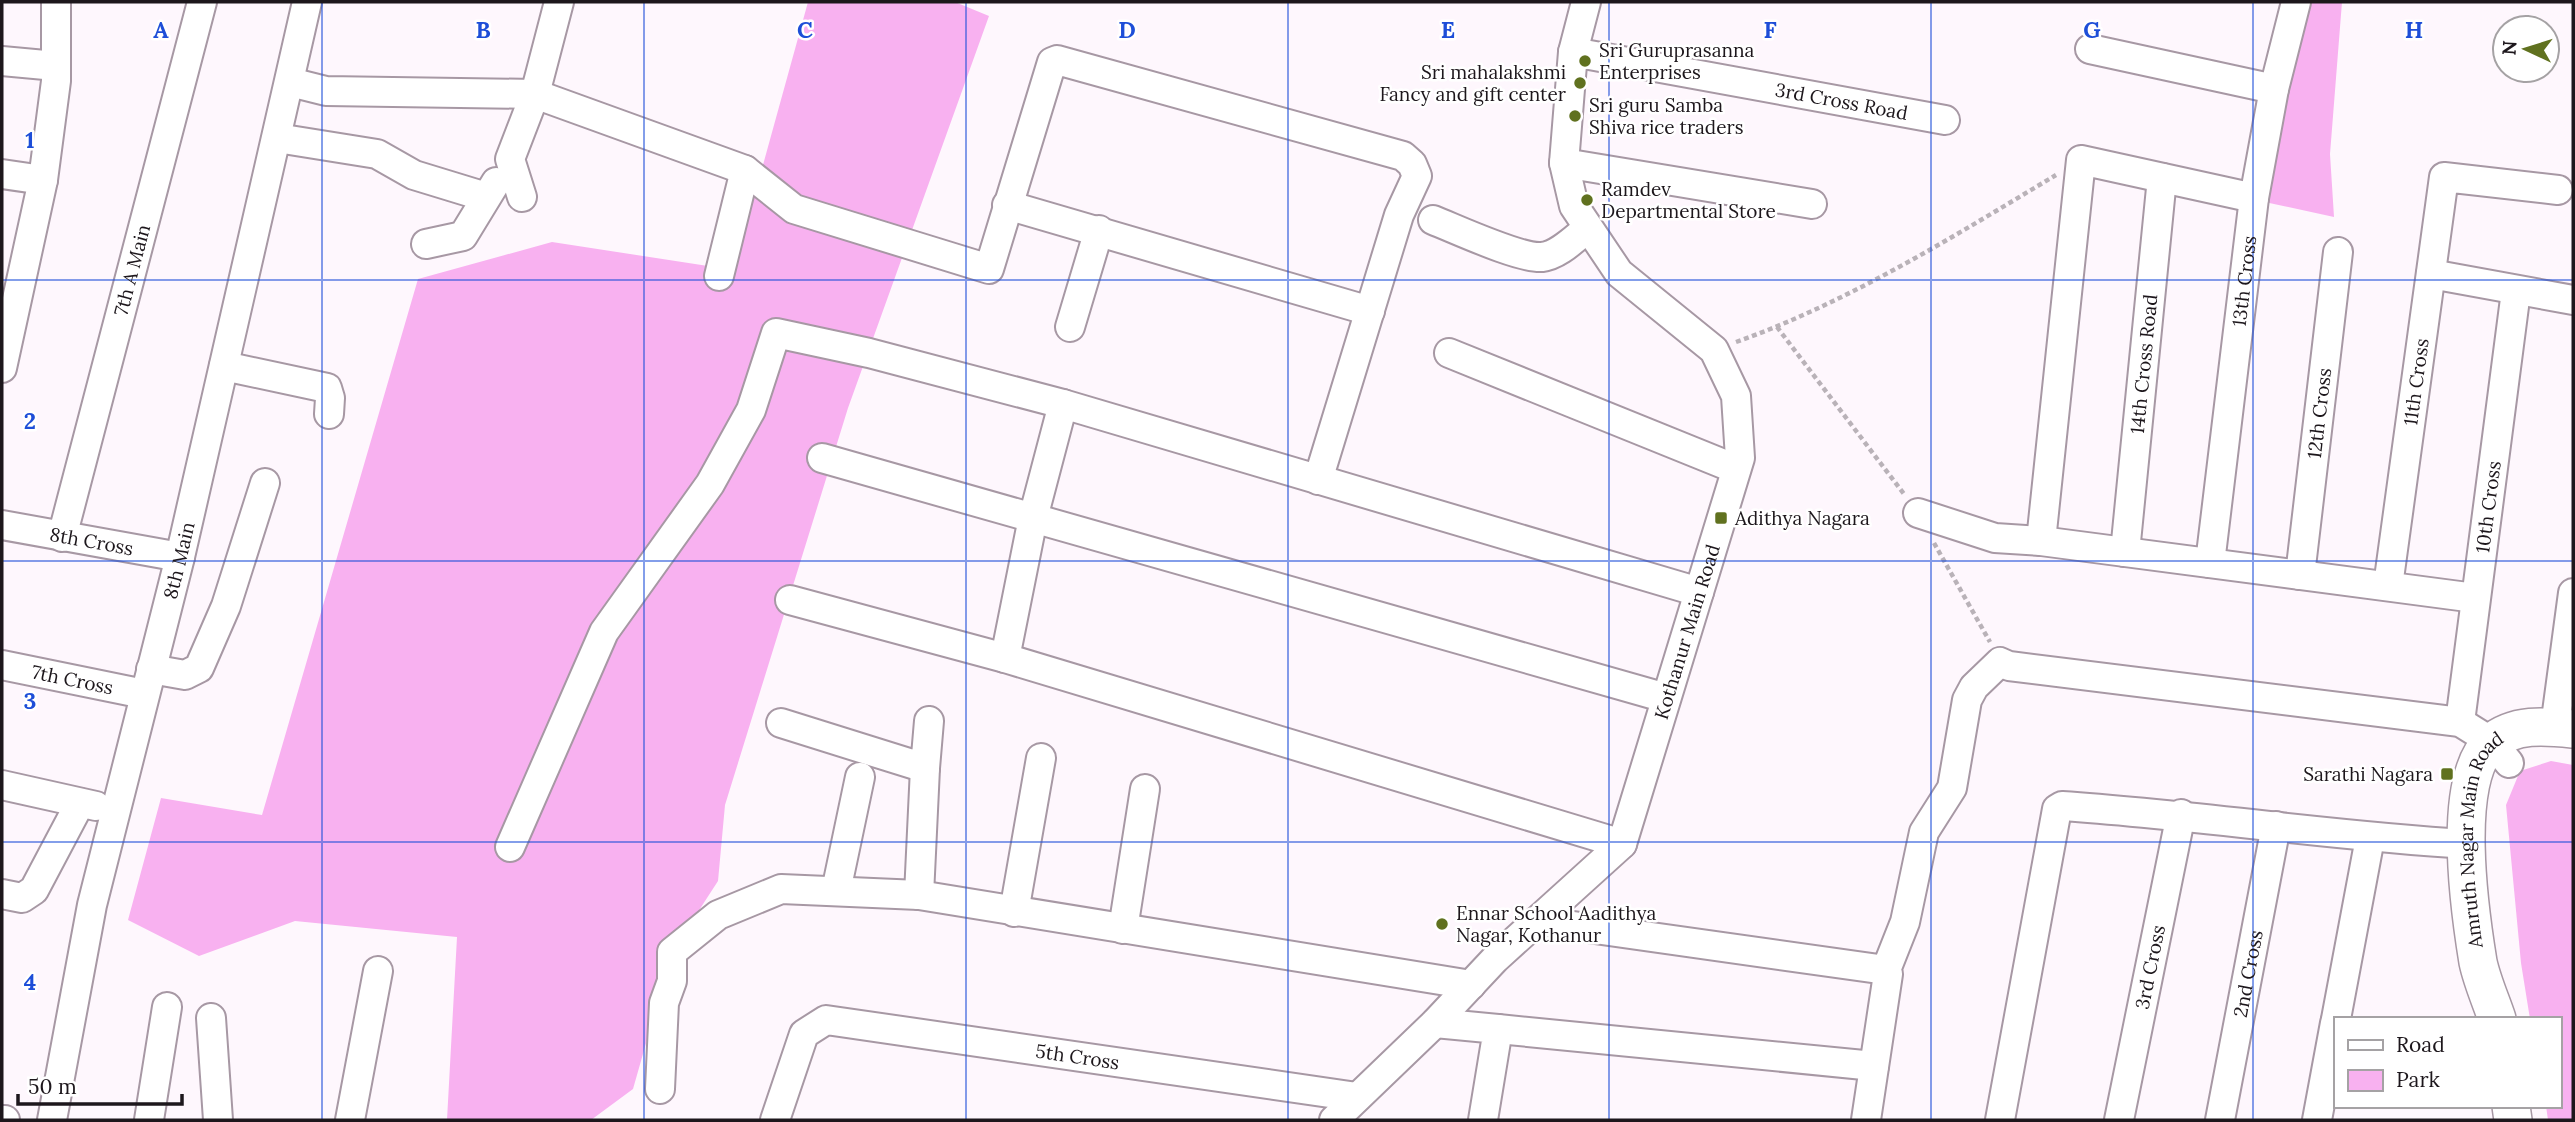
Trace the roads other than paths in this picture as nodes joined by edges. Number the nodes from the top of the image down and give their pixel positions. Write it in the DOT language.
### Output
graph roads {
  1 [pos="56,2"];
  2 [pos="202,2"];
  3 [pos="307,2"];
  4 [pos="559,2"];
  5 [pos="1586,2"];
  6 [pos="2296,2"];
  7 [pos="2090,48"];
  8 [pos="1573,52"];
  9 [pos="2,61"];
  10 [pos="56,66"];
  11 [pos="290,82"];
  12 [pos="2274,89"];
  13 [pos="535,94"];
  14 [pos="1945,120"];
  15 [pos="277,138"];
  16 [pos="510,159"];
  17 [pos="1564,163"];
  18 [pos="745,170"];
  19 [pos="2,174"];
  20 [pos="2162,177"];
  21 [pos="43,180"];
  22 [pos="2558,190"];
  23 [pos="486,197"];
  24 [pos="522,197"];
  25 [pos="2254,198"];
  26 [pos="1812,204"];
  27 [pos="1007,205"];
  28 [pos="1433,220"];
  29 [pos="1588,228"];
  30 [pos="1098,230"];
  31 [pos="426,244"];
  32 [pos="2338,252"];
  33 [pos="2431,274"];
  34 [pos="719,276"];
  35 [pos="2515,291"];
  36 [pos="2573,300"];
  37 [pos="1370,311"];
  38 [pos="1070,327"];
  39 [pos="1449,353"];
  40 [pos="225,366"];
  41 [pos="2,368"];
  42 [pos="1063,404"];
  43 [pos="329,414"];
  44 [pos="822,458"];
  45 [pos="1736,469"];
  46 [pos="1318,480"];
  47 [pos="265,483"];
  48 [pos="1918,513"];
  49 [pos="1033,518"];
  50 [pos="2,525"];
  51 [pos="62,537"];
  52 [pos="2041,541"];
  53 [pos="2125,552"];
  54 [pos="180,557"];
  55 [pos="2210,563"];
  56 [pos="2300,575"];
  57 [pos="2388,586"];
  58 [pos="1699,592"];
  59 [pos="2573,593"];
  60 [pos="2475,597"];
  61 [pos="790,600"];
  62 [pos="1005,658"];
  63 [pos="2,665"];
  64 [pos="147,682"];
  65 [pos="1666,698"];
  66 [pos="929,721"];
  67 [pos="2460,722"];
  68 [pos="781,723"];
  69 [pos="2567,736"];
  70 [pos="2500,752"];
  71 [pos="1041,758"];
  72 [pos="925,768"];
  73 [pos="860,777"];
  74 [pos="2,785"];
  75 [pos="1145,789"];
  76 [pos="80,803"];
  77 [pos="116,810"];
  78 [pos="2181,814"];
  79 [pos="2276,826"];
  80 [pos="2370,838"];
  81 [pos="1622,844"];
  82 [pos="2466,844"];
  83 [pos="510,847"];
  84 [pos="835,891"];
  85 [pos="2,894"];
  86 [pos="919,895"];
  87 [pos="1014,912"];
  88 [pos="1538,921"];
  89 [pos="1123,929"];
  90 [pos="1886,970"];
  91 [pos="378,971"];
  92 [pos="1471,985"];
  93 [pos="167,1007"];
  94 [pos="2337,1017"];
  95 [pos="2497,1017"];
  96 [pos="2498,1017"];
  97 [pos="211,1018"];
  98 [pos="1435,1023"];
  99 [pos="1498,1029"];
  100 [pos="2334,1040"];
  101 [pos="2332,1058"];
  102 [pos="1874,1066"];
  103 [pos="660,1088"];
  104 [pos="1357,1097"];
  105 [pos="52,1120"];
  106 [pos="149,1120"];
  107 [pos="218,1120"];
  108 [pos="350,1120"];
  109 [pos="780,1120"];
  110 [pos="1334,1120"];
  111 [pos="1483,1120"];
  112 [pos="1866,1120"];
  113 [pos="2000,1120"];
  114 [pos="2119,1120"];
  115 [pos="2220,1120"];
  116 [pos="2317,1120"];
  1 -- 10 [label="street"];
  2 -- 51 [label="street, 7th A Main"];
  3 -- 11 [label="street, 8th Main"];
  4 -- 13 [label="street"];
  5 -- 8 [label="street, Kothanur Main Road"];
  6 -- 12 [label="street, 13th Cross"];
  7 -- 12 [label="street"];
  8 -- 14 [label="street, 3rd Cross Road"];
  8 -- 17 [label="street, Kothanur Main Road"];
  9 -- 10 [label="street"];
  10 -- 21 [label="street"];
  11 -- 13 [label="street"];
  11 -- 15 [label="street, 8th Main"];
  12 -- 25 [label="street, 13th Cross"];
  13 -- 16 [label="street"];
  13 -- 18 [label="street"];
  15 -- 23 [label="street"];
  15 -- 40 [label="street, 8th Main"];
  16 -- 23 [label="street"];
  16 -- 24 [label="street"];
  17 -- 26 [label="street"];
  17 -- 29 [label="street, Kothanur Main Road"];
  18 -- 27 [label="street"];
  18 -- 34 [label="street"];
  19 -- 21 [label="street"];
  20 -- 25 [label="street"];
  20 -- 52 [label="street"];
  20 -- 53 [label="street, 14th Cross Road"];
  21 -- 41 [label="street"];
  22 -- 33 [label="street, 11th Cross"];
  23 -- 31 [label="street"];
  25 -- 55 [label="street, 13th Cross"];
  27 -- 30 [label="street"];
  27 -- 37 [label="street"];
  28 -- 29 [label="street"];
  29 -- 45 [label="street, Kothanur Main Road"];
  30 -- 37 [label="street"];
  30 -- 38 [label="street"];
  32 -- 56 [label="street, 12th Cross"];
  33 -- 35 [label="street"];
  33 -- 57 [label="street, 11th Cross"];
  35 -- 36 [label="street"];
  35 -- 60 [label="street, 10th Cross"];
  37 -- 46 [label="street"];
  39 -- 45 [label="street"];
  40 -- 43 [label="street"];
  40 -- 54 [label="street, 8th Main"];
  42 -- 46 [label="street"];
  42 -- 49 [label="street"];
  42 -- 83 [label="street"];
  44 -- 49 [label="street"];
  45 -- 58 [label="street, Kothanur Main Road"];
  46 -- 58 [label="street"];
  47 -- 64 [label="street, 7th Cross"];
  48 -- 52 [label="street"];
  49 -- 62 [label="street"];
  49 -- 65 [label="street"];
  50 -- 51 [label="street, 8th Cross"];
  51 -- 54 [label="street, 8th Cross"];
  52 -- 53 [label="street"];
  53 -- 55 [label="street"];
  54 -- 64 [label="street, 8th Main"];
  55 -- 56 [label="street"];
  56 -- 57 [label="street"];
  57 -- 60 [label="street"];
  58 -- 65 [label="street, Kothanur Main Road"];
  59 -- 69 [label="street"];
  60 -- 67 [label="street, 10th Cross"];
  61 -- 62 [label="street"];
  62 -- 81 [label="street"];
  63 -- 64 [label="street, 7th Cross"];
  64 -- 77 [label="street, 8th Main"];
  65 -- 81 [label="street, Kothanur Main Road"];
  66 -- 72 [label="street"];
  67 -- 70 [label="street"];
  67 -- 90 [label="street"];
  68 -- 72 [label="street"];
  69 -- 70 [label="main road, Amruth Nagar Main Road"];
  70 -- 82 [label="main road, Amruth Nagar Main Road"];
  70 -- 96 [label="main road, Amruth Nagar Main Road"];
  71 -- 87 [label="street"];
  72 -- 86 [label="street"];
  73 -- 84 [label="street"];
  74 -- 76 [label="street"];
  75 -- 89 [label="street"];
  76 -- 77 [label="street"];
  76 -- 85 [label="street"];
  77 -- 105 [label="street, 8th Main"];
  78 -- 79 [label="street"];
  78 -- 113 [label="street"];
  78 -- 114 [label="street, 3rd Cross"];
  79 -- 80 [label="street"];
  79 -- 115 [label="street, 2nd Cross"];
  80 -- 82 [label="street"];
  80 -- 94 [label="street"];
  81 -- 88 [label="street"];
  82 -- 95 [label="main road, Amruth Nagar Main Road"];
  84 -- 86 [label="street"];
  84 -- 103 [label="street"];
  86 -- 87 [label="street"];
  87 -- 89 [label="street"];
  88 -- 90 [label="street"];
  88 -- 92 [label="street"];
  89 -- 92 [label="street"];
  90 -- 102 [label="street"];
  91 -- 108 [label="street"];
  92 -- 98 [label="street"];
  93 -- 106 [label="street"];
  97 -- 107 [label="street"];
  98 -- 99 [label="street"];
  98 -- 104 [label="street"];
  99 -- 102 [label="street"];
  99 -- 111 [label="street"];
  100 -- 101 [label="street"];
  101 -- 116 [label="street"];
  102 -- 112 [label="street"];
  104 -- 109 [label="street, 5th Cross"];
  104 -- 110 [label="street"];
}
